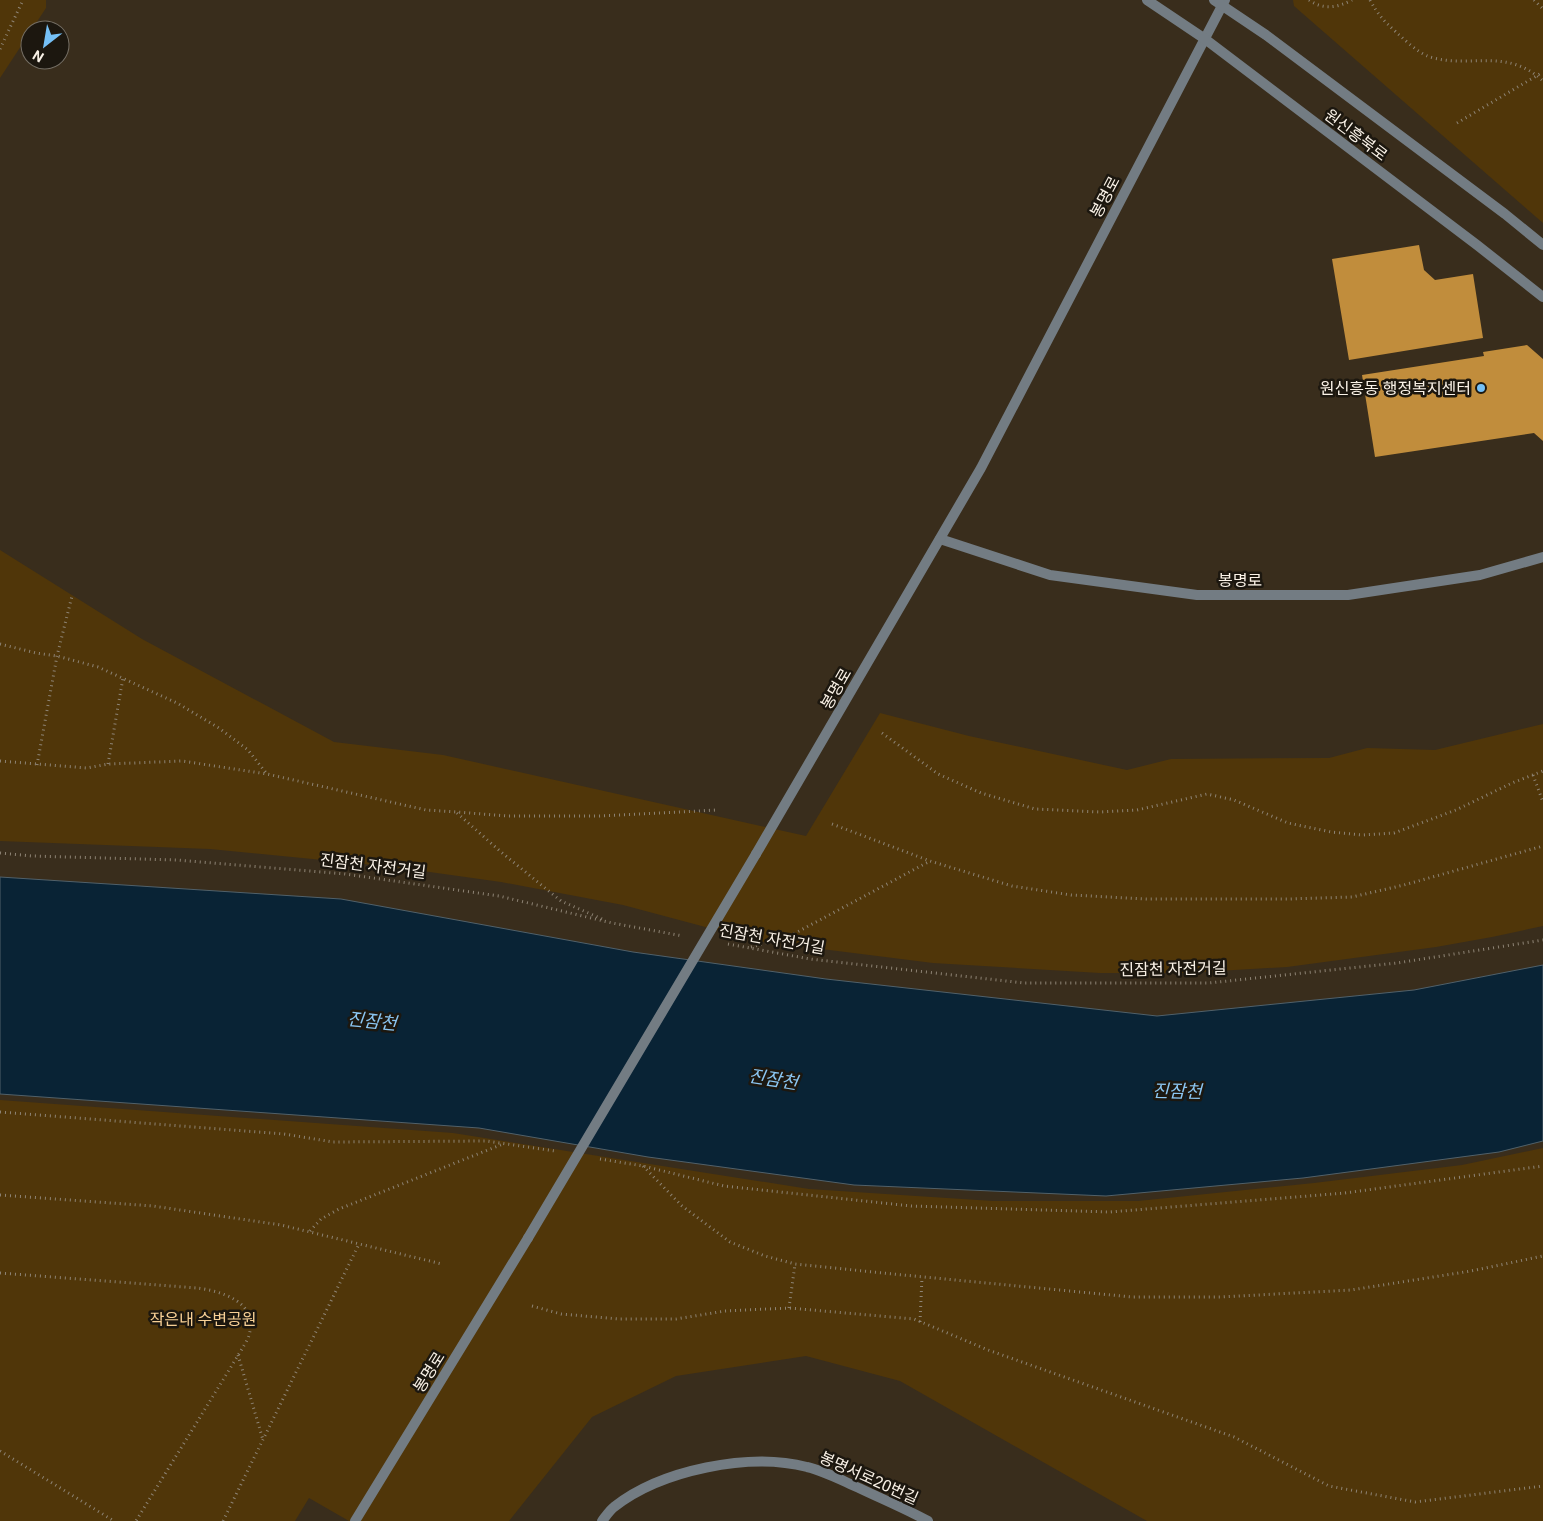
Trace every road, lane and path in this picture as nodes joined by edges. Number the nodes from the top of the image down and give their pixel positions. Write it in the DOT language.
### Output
graph roads {
  1 [pos="23,0"];
  2 [pos="1147,0"];
  3 [pos="1309,0"];
  4 [pos="1352,0"];
  5 [pos="1370,0"];
  6 [pos="1534,0"];
  7 [pos="1220,2"];
  8 [pos="1543,9"];
  9 [pos="1204,39"];
  10 [pos="0,49"];
  11 [pos="1543,72"];
  12 [pos="1538,76"];
  13 [pos="1543,81"];
  14 [pos="1457,123"];
  15 [pos="1543,246"];
  16 [pos="1543,297"];
  17 [pos="940,539"];
  18 [pos="1543,557"];
  19 [pos="72,596"];
  20 [pos="0,644"];
  21 [pos="57,656"];
  22 [pos="123,678"];
  23 [pos="882,733"];
  24 [pos="0,761"];
  25 [pos="108,764"];
  26 [pos="37,765"];
  27 [pos="1543,771"];
  28 [pos="268,774"];
  29 [pos="1533,775"];
  30 [pos="1543,802"];
  31 [pos="717,810"];
  32 [pos="456,812"];
  33 [pos="832,824"];
  34 [pos="1543,846"];
  35 [pos="0,853"];
  36 [pos="930,861"];
  37 [pos="612,923"];
  38 [pos="690,937"];
  39 [pos="1543,940"];
  40 [pos="719,942"];
  41 [pos="748,948"];
  42 [pos="0,1112"];
  43 [pos="504,1143"];
  44 [pos="560,1152"];
  45 [pos="596,1158"];
  46 [pos="643,1166"];
  47 [pos="1543,1166"];
  48 [pos="0,1195"];
  49 [pos="310,1231"];
  50 [pos="359,1244"];
  51 [pos="1543,1256"];
  52 [pos="442,1264"];
  53 [pos="795,1264"];
  54 [pos="0,1273"];
  55 [pos="922,1277"];
  56 [pos="532,1306"];
  57 [pos="789,1308"];
  58 [pos="920,1322"];
  59 [pos="238,1355"];
  60 [pos="263,1440"];
  61 [pos="0,1451"];
  62 [pos="1543,1486"];
  63 [pos="114,1521"];
  64 [pos="136,1521"];
  65 [pos="223,1521"];
  66 [pos="355,1521"];
  67 [pos="602,1521"];
  68 [pos="928,1521"];
  1 -- 10 [label="path"];
  2 -- 9 [label="street, 원신흥북로"];
  3 -- 4 [label="path"];
  5 -- 12 [label="path"];
  6 -- 8 [label="path"];
  7 -- 9 [label="street, 봉명로"];
  7 -- 15 [label="street, 원신흥북로"];
  9 -- 16 [label="street, 원신흥북로"];
  9 -- 17 [label="street, 봉명로"];
  11 -- 12 [label="path"];
  12 -- 13 [label="path"];
  12 -- 14 [label="path"];
  17 -- 18 [label="street, 봉명로"];
  17 -- 66 [label="street, 봉명로, bridge"];
  19 -- 21 [label="path"];
  20 -- 21 [label="path"];
  21 -- 22 [label="path"];
  21 -- 26 [label="path"];
  22 -- 25 [label="path"];
  22 -- 28 [label="path"];
  23 -- 29 [label="path"];
  24 -- 26 [label="path"];
  25 -- 26 [label="path"];
  25 -- 28 [label="path"];
  27 -- 29 [label="path"];
  28 -- 32 [label="path"];
  29 -- 30 [label="path"];
  31 -- 32 [label="path"];
  32 -- 37 [label="path"];
  33 -- 36 [label="path"];
  34 -- 36 [label="path"];
  35 -- 37 [label="path, 진잠천 자전거길"];
  36 -- 41 [label="path"];
  37 -- 38 [label="path, 진잠천 자전거길"];
  39 -- 41 [label="path, 진잠천 자전거길"];
  40 -- 41 [label="path, 진잠천 자전거길"];
  42 -- 43 [label="path"];
  43 -- 44 [label="path"];
  43 -- 49 [label="path"];
  45 -- 46 [label="path"];
  46 -- 47 [label="path"];
  46 -- 53 [label="path"];
  48 -- 49 [label="path"];
  49 -- 50 [label="path"];
  50 -- 52 [label="path"];
  50 -- 60 [label="path"];
  51 -- 55 [label="path"];
  53 -- 55 [label="path"];
  53 -- 57 [label="path"];
  54 -- 59 [label="path"];
  55 -- 58 [label="path"];
  56 -- 57 [label="path"];
  57 -- 58 [label="path"];
  58 -- 62 [label="path"];
  59 -- 60 [label="path"];
  59 -- 64 [label="path"];
  60 -- 65 [label="path"];
  61 -- 63 [label="path"];
  67 -- 68 [label="street, 봉명서로20번길"];
}
